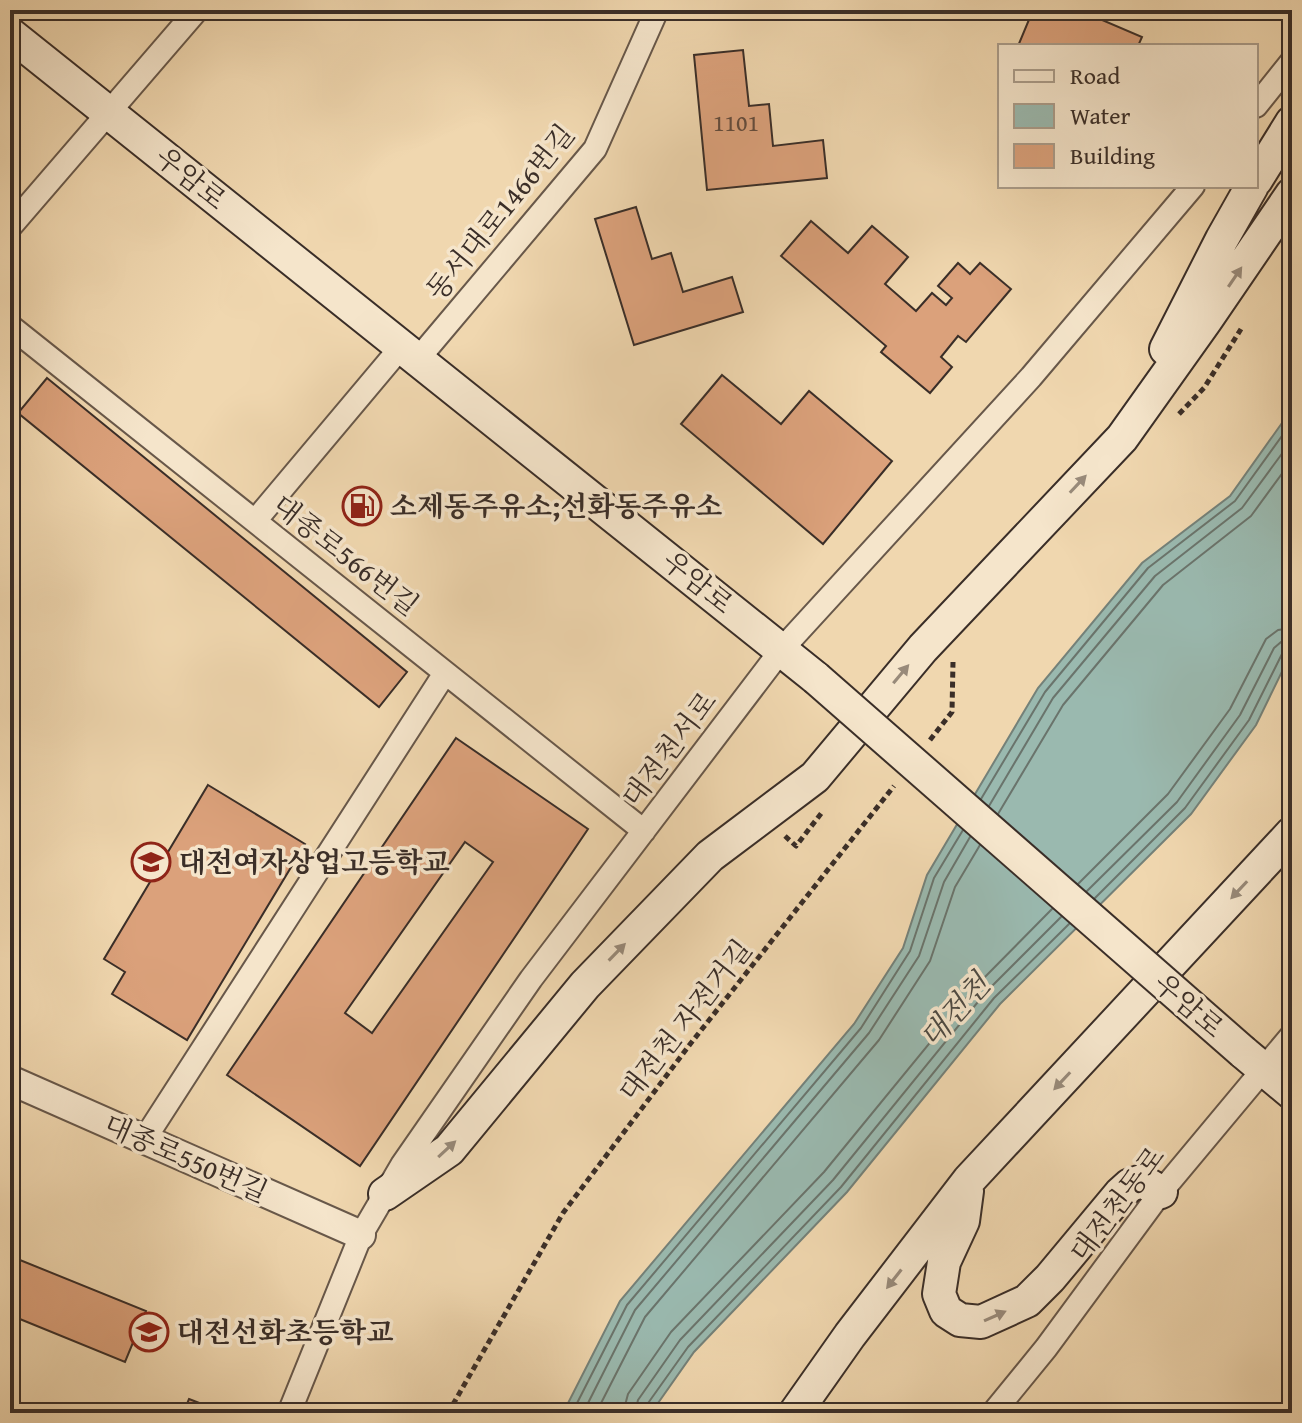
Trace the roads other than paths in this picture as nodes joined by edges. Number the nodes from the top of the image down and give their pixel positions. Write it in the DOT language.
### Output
graph roads {
  1 [pos="197,10"];
  2 [pos="657,10"];
  3 [pos="10,34"];
  4 [pos="1292,61"];
  5 [pos="1258,104"];
  6 [pos="109,113"];
  7 [pos="1292,122"];
  8 [pos="1258,177"];
  9 [pos="1191,188"];
  10 [pos="1251,188"];
  11 [pos="1292,194"];
  12 [pos="10,227"];
  13 [pos="10,326"];
  14 [pos="410,352"];
  15 [pos="1122,438"];
  16 [pos="255,521"];
  17 [pos="782,649"];
  18 [pos="445,673"];
  19 [pos="644,831"];
  20 [pos="1292,833"];
  21 [pos="1292,1035"];
  22 [pos="1254,1061"];
  23 [pos="10,1080"];
  24 [pos="1292,1093"];
  25 [pos="144,1140"];
  26 [pos="969,1180"];
  27 [pos="1161,1192"];
  28 [pos="385,1194"];
  29 [pos="361,1235"];
  30 [pos="289,1413"];
  31 [pos="795,1413"];
  32 [pos="993,1413"];
  1 -- 6 [label="street"];
  2 -- 14 [label="street, 동서대로1466번길"];
  3 -- 6 [label="main road, 우암로"];
  4 -- 5 [label="street"];
  6 -- 12 [label="street"];
  6 -- 14 [label="main road, 우암로"];
  7 -- 8 [label="main road"];
  9 -- 17 [label="street, 대전천서로"];
  10 -- 15 [label="main road"];
  15 -- 11 [label="main road, one-way"];
  13 -- 16 [label="street, 대종로566번길"];
  14 -- 16 [label="street, 동서대로1466번길"];
  14 -- 17 [label="main road, 우암로"];
  28 -- 15 [label="main road, one-way"];
  16 -- 18 [label="street, 대종로566번길"];
  17 -- 19 [label="street, 대전천서로"];
  17 -- 22 [label="main road, 우암로, bridge"];
  18 -- 19 [label="street, 대종로566번길"];
  18 -- 25 [label="street"];
  19 -- 28 [label="street, 대전천서로"];
  20 -- 26 [label="main road, one-way"];
  21 -- 22 [label="street, 대전천동로"];
  22 -- 24 [label="main road, 우암로"];
  22 -- 27 [label="street, 대전천동로"];
  23 -- 25 [label="street, 대종로550번길"];
  25 -- 29 [label="street, 대종로550번길"];
  26 -- 27 [label="main road, one-way"];
  26 -- 31 [label="main road, one-way"];
  27 -- 32 [label="street, 대전천동로"];
  28 -- 29 [label="street, 대전천서로"];
  29 -- 30 [label="street, 대전천서로"];
}
